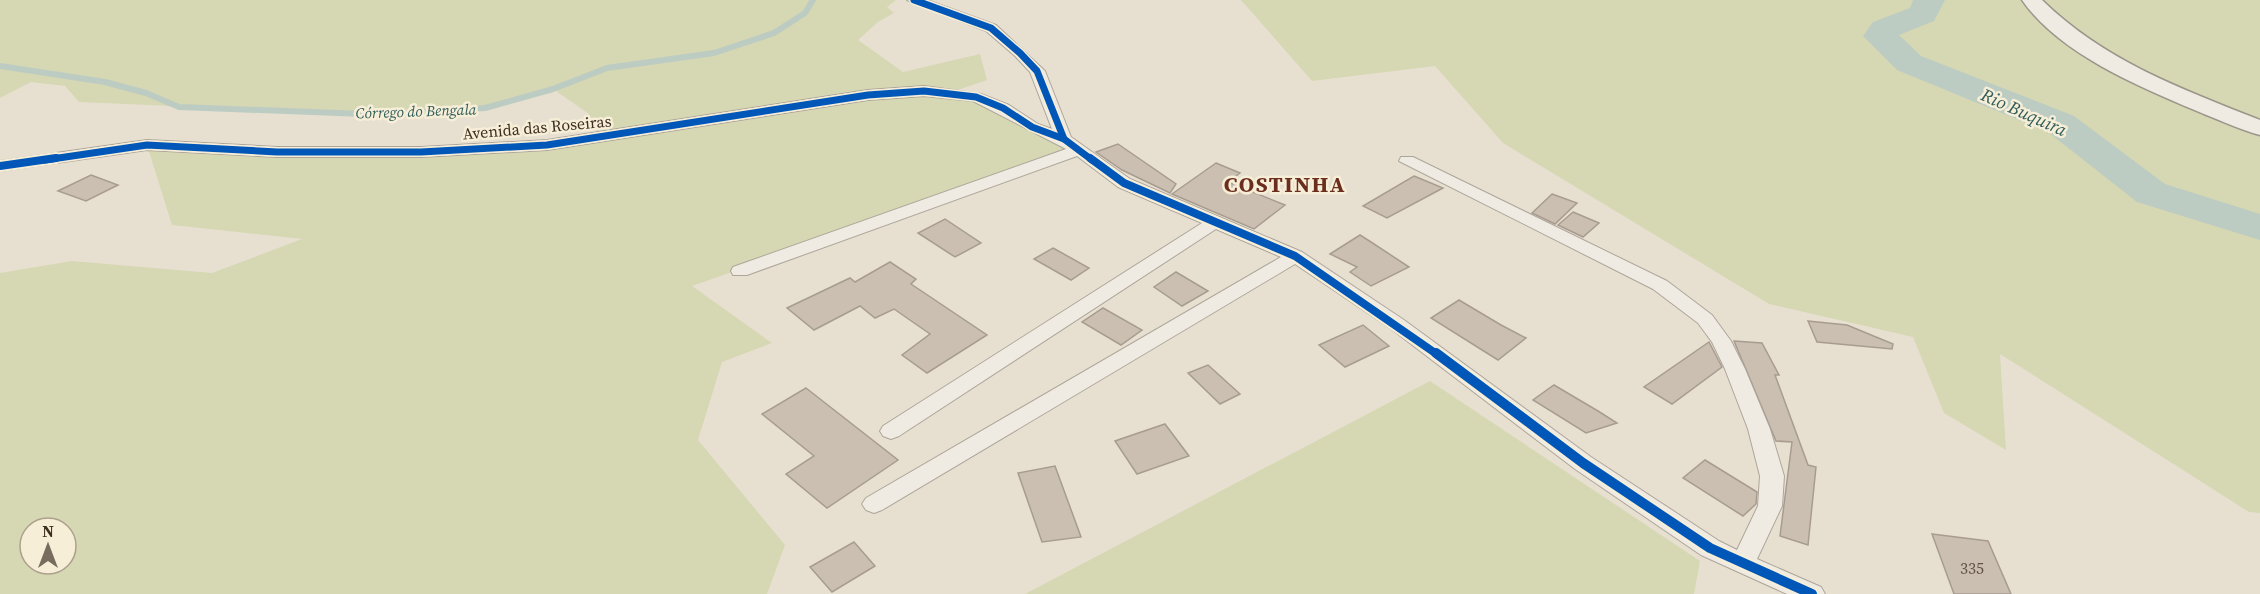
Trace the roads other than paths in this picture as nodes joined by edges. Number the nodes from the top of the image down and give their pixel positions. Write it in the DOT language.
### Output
graph roads {
  1 [pos="914,0"];
  2 [pos="2031,0"];
  3 [pos="2260,128"];
  4 [pos="1071,144"];
  5 [pos="1407,161"];
  6 [pos="0,166"];
  7 [pos="1215,222"];
  8 [pos="1295,256"];
  9 [pos="740,271"];
  10 [pos="891,431"];
  11 [pos="874,504"];
  12 [pos="1743,563"];
  13 [pos="1812,594"];
  1 -- 4 [label="street"];
  2 -- 3 [label="main road"];
  4 -- 6 [label="street, Avenida das Roseiras"];
  4 -- 7 [label="street, Avenida das Roseiras"];
  4 -- 9 [label="street"];
  5 -- 12 [label="street"];
  7 -- 8 [label="street, Avenida das Roseiras"];
  7 -- 10 [label="street"];
  8 -- 11 [label="street"];
  8 -- 12 [label="street, Avenida das Roseiras"];
  12 -- 13 [label="street, Avenida das Roseiras"];
}
